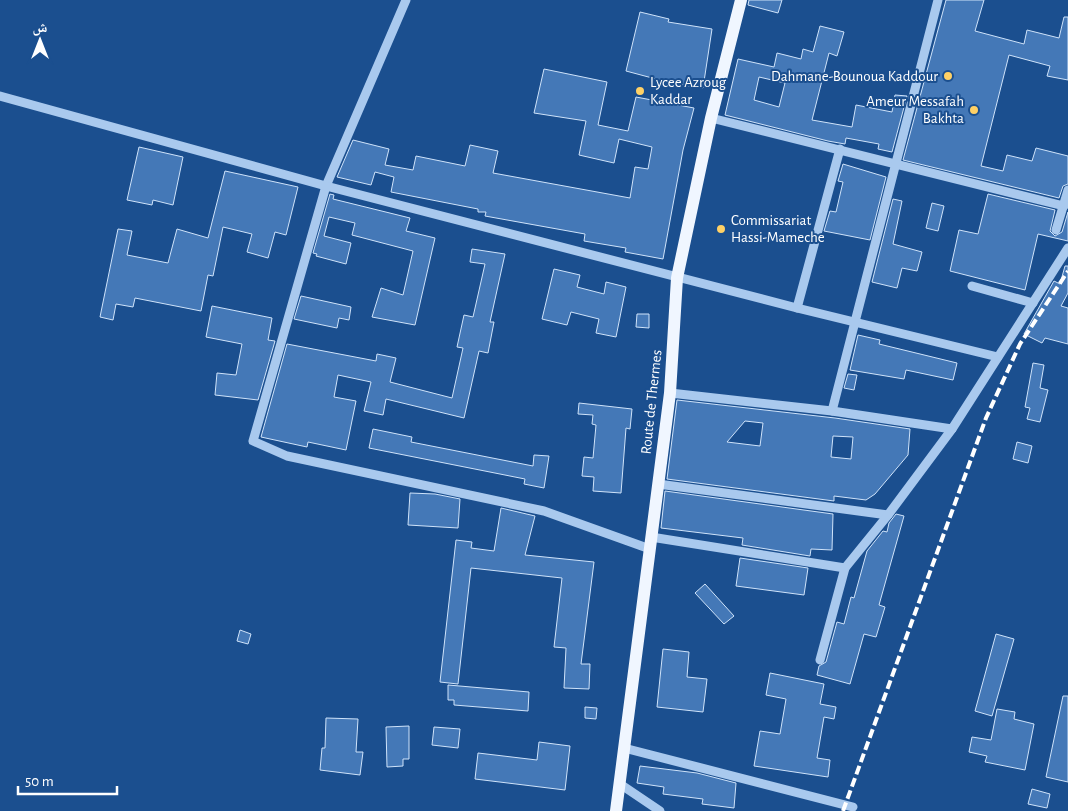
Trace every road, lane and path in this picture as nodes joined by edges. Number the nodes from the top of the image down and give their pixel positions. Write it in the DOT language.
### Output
graph roads {
  1 [pos="406,0"];
  2 [pos="741,0"];
  3 [pos="938,0"];
  4 [pos="0,96"];
  5 [pos="711,118"];
  6 [pos="840,149"];
  7 [pos="896,163"];
  8 [pos="326,186"];
  9 [pos="1068,190"];
  10 [pos="1064,206"];
  11 [pos="1056,230"];
  12 [pos="1068,248"];
  13 [pos="678,278"];
  14 [pos="972,286"];
  15 [pos="1033,303"];
  16 [pos="797,308"];
  17 [pos="855,321"];
  18 [pos="998,357"];
  19 [pos="670,393"];
  20 [pos="832,411"];
  21 [pos="952,429"];
  22 [pos="658,484"];
  23 [pos="888,515"];
  24 [pos="651,543"];
  25 [pos="845,568"];
  26 [pos="820,660"];
  27 [pos="624,748"];
  28 [pos="620,784"];
  29 [pos="853,807"];
  30 [pos="616,811"];
  31 [pos="660,811"];
  1 -- 8 [label="street"];
  2 -- 5 [label="main road, Route de Thermes"];
  3 -- 7 [label="street"];
  4 -- 8 [label="street"];
  5 -- 6 [label="street"];
  5 -- 13 [label="main road, Route de Thermes"];
  6 -- 7 [label="street"];
  6 -- 16 [label="street"];
  7 -- 10 [label="street"];
  7 -- 17 [label="street"];
  8 -- 13 [label="street"];
  8 -- 24 [label="street"];
  9 -- 10 [label="street"];
  10 -- 11 [label="street"];
  12 -- 15 [label="street"];
  13 -- 16 [label="street"];
  13 -- 19 [label="main road, Route de Thermes"];
  14 -- 15 [label="street"];
  15 -- 18 [label="street"];
  16 -- 17 [label="street"];
  17 -- 18 [label="street"];
  17 -- 20 [label="street"];
  18 -- 21 [label="street"];
  19 -- 20 [label="street"];
  19 -- 22 [label="main road, Route de Thermes"];
  20 -- 21 [label="street"];
  21 -- 23 [label="street"];
  22 -- 23 [label="street"];
  22 -- 24 [label="main road, Route de Thermes"];
  23 -- 25 [label="street"];
  24 -- 25 [label="street"];
  24 -- 27 [label="main road, Route de Thermes"];
  25 -- 26 [label="street"];
  27 -- 28 [label="main road, Route de Thermes"];
  27 -- 29 [label="street"];
  28 -- 30 [label="main road, Route de Thermes"];
  28 -- 31 [label="street"];
}
